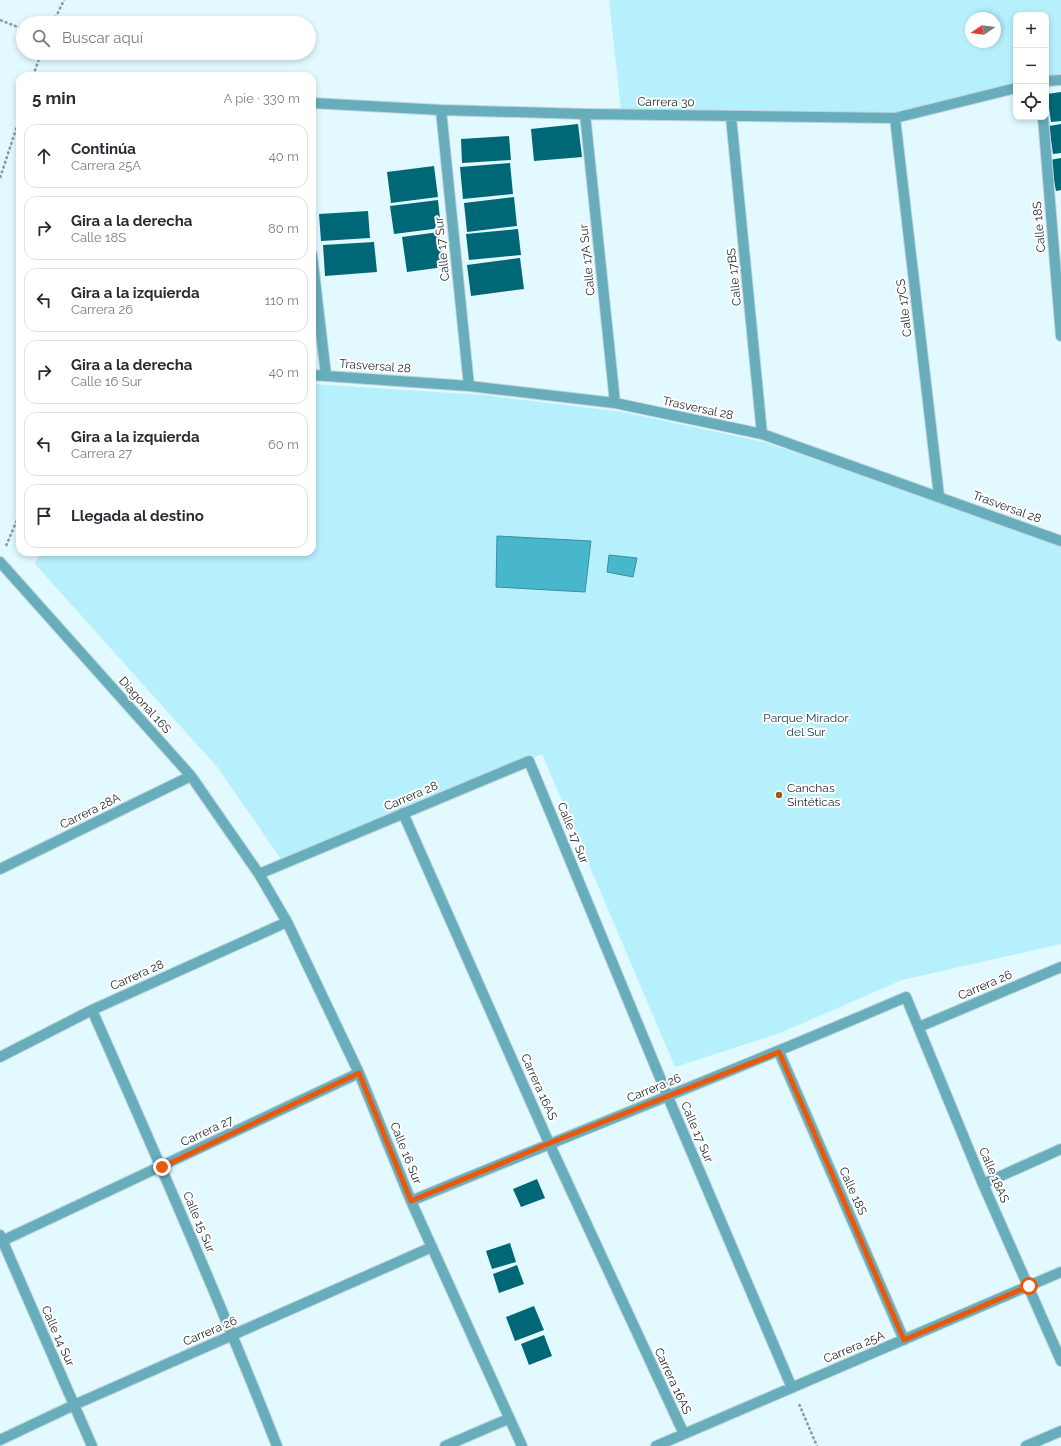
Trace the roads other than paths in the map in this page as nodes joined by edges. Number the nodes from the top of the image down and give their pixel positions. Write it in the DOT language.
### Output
graph roads {
  1 [pos="1061,80"];
  2 [pos="1049,81"];
  3 [pos="1013,89"];
  4 [pos="316,103"];
  5 [pos="441,110"];
  6 [pos="585,114"];
  7 [pos="731,117"];
  8 [pos="895,118"];
  9 [pos="1043,120"];
  10 [pos="316,289"];
  11 [pos="1061,336"];
  12 [pos="316,375"];
  13 [pos="326,375"];
  14 [pos="470,386"];
  15 [pos="615,404"];
  16 [pos="762,434"];
  17 [pos="939,496"];
  18 [pos="1061,541"];
  19 [pos="0,562"];
  20 [pos="529,761"];
  21 [pos="191,776"];
  22 [pos="403,813"];
  23 [pos="0,869"];
  24 [pos="259,874"];
  25 [pos="287,922"];
  26 [pos="1061,967"];
  27 [pos="906,998"];
  28 [pos="92,1010"];
  29 [pos="919,1027"];
  30 [pos="779,1052"];
  31 [pos="0,1057"];
  32 [pos="359,1073"];
  33 [pos="668,1097"];
  34 [pos="550,1143"];
  35 [pos="1061,1149"];
  36 [pos="162,1167"];
  37 [pos="983,1184"];
  38 [pos="411,1201"];
  39 [pos="1,1239"];
  40 [pos="432,1246"];
  41 [pos="1061,1272"];
  42 [pos="1029,1286"];
  43 [pos="234,1335"];
  44 [pos="904,1340"];
  45 [pos="1061,1361"];
  46 [pos="792,1388"];
  47 [pos="74,1405"];
  48 [pos="508,1419"];
  49 [pos="1061,1431"];
  50 [pos="684,1434"];
  51 [pos="0,1440"];
  52 [pos="1029,1445"];
  53 [pos="92,1446"];
  54 [pos="277,1446"];
  55 [pos="445,1446"];
  56 [pos="522,1446"];
  57 [pos="656,1446"];
  1 -- 2 [label="street"];
  3 -- 8 [label="street, Carrera 30"];
  4 -- 5 [label="street, Carrera 30"];
  5 -- 6 [label="street, Carrera 30"];
  5 -- 14 [label="street, Calle 17 Sur"];
  6 -- 7 [label="street, Carrera 30"];
  6 -- 15 [label="street, Calle 17A Sur"];
  7 -- 8 [label="street, Carrera 30"];
  7 -- 16 [label="street, Calle 17BS"];
  8 -- 17 [label="street, Calle 17CS"];
  9 -- 11 [label="street, Calle 18S"];
  10 -- 13 [label="street"];
  12 -- 13 [label="street, Trasversal 28"];
  13 -- 14 [label="street, Trasversal 28"];
  14 -- 15 [label="street, Trasversal 28"];
  15 -- 16 [label="street, Trasversal 28"];
  16 -- 17 [label="street, Trasversal 28"];
  17 -- 18 [label="street, Trasversal 28"];
  19 -- 21 [label="street, Diagonal 16S"];
  20 -- 22 [label="street, Carrera 28"];
  20 -- 33 [label="street, Calle 17 Sur"];
  21 -- 23 [label="street, Carrera 28A"];
  21 -- 24 [label="street, Diagonal 16S"];
  22 -- 24 [label="street, Carrera 28"];
  22 -- 34 [label="street, Carrera 16AS"];
  24 -- 25 [label="street, Calle 16 Sur"];
  25 -- 28 [label="street, Carrera 28"];
  25 -- 32 [label="street, Calle 16 Sur"];
  26 -- 29 [label="street, Carrera 26"];
  27 -- 29 [label="street, Calle 18AS"];
  27 -- 30 [label="street, Carrera 26"];
  28 -- 31 [label="street, Carrera 28"];
  28 -- 36 [label="street, Calle 15 Sur"];
  29 -- 37 [label="street, Calle 18AS"];
  30 -- 33 [label="street, Carrera 26"];
  30 -- 44 [label="street, Calle 18S"];
  32 -- 36 [label="street, Carrera 27"];
  32 -- 38 [label="street, Calle 16 Sur"];
  33 -- 34 [label="street, Carrera 26"];
  33 -- 46 [label="street, Calle 17 Sur"];
  34 -- 38 [label="street, Carrera 26"];
  34 -- 50 [label="street, Carrera 16AS"];
  35 -- 37 [label="street"];
  36 -- 39 [label="street, Carrera 27"];
  36 -- 43 [label="street, Calle 15 Sur"];
  37 -- 42 [label="street, Calle 18AS"];
  38 -- 40 [label="street, Calle 16 Sur"];
  39 -- 47 [label="street, Calle 14 Sur"];
  40 -- 43 [label="street, Carrera 26"];
  40 -- 48 [label="street, Calle 16 Sur"];
  41 -- 42 [label="street, Carrera 25A"];
  42 -- 44 [label="street, Carrera 25A"];
  42 -- 45 [label="street, Calle 18AS"];
  43 -- 47 [label="street, Carrera 26"];
  43 -- 54 [label="street, Calle 15 Sur"];
  44 -- 46 [label="street, Carrera 25A"];
  46 -- 50 [label="street, Carrera 25A"];
  47 -- 51 [label="street, Carrera 26"];
  47 -- 53 [label="street, Calle 14 Sur"];
  48 -- 55 [label="street"];
  48 -- 56 [label="street, Calle 16 Sur"];
  49 -- 52 [label="street"];
  50 -- 57 [label="street, Carrera 25A"];
}
